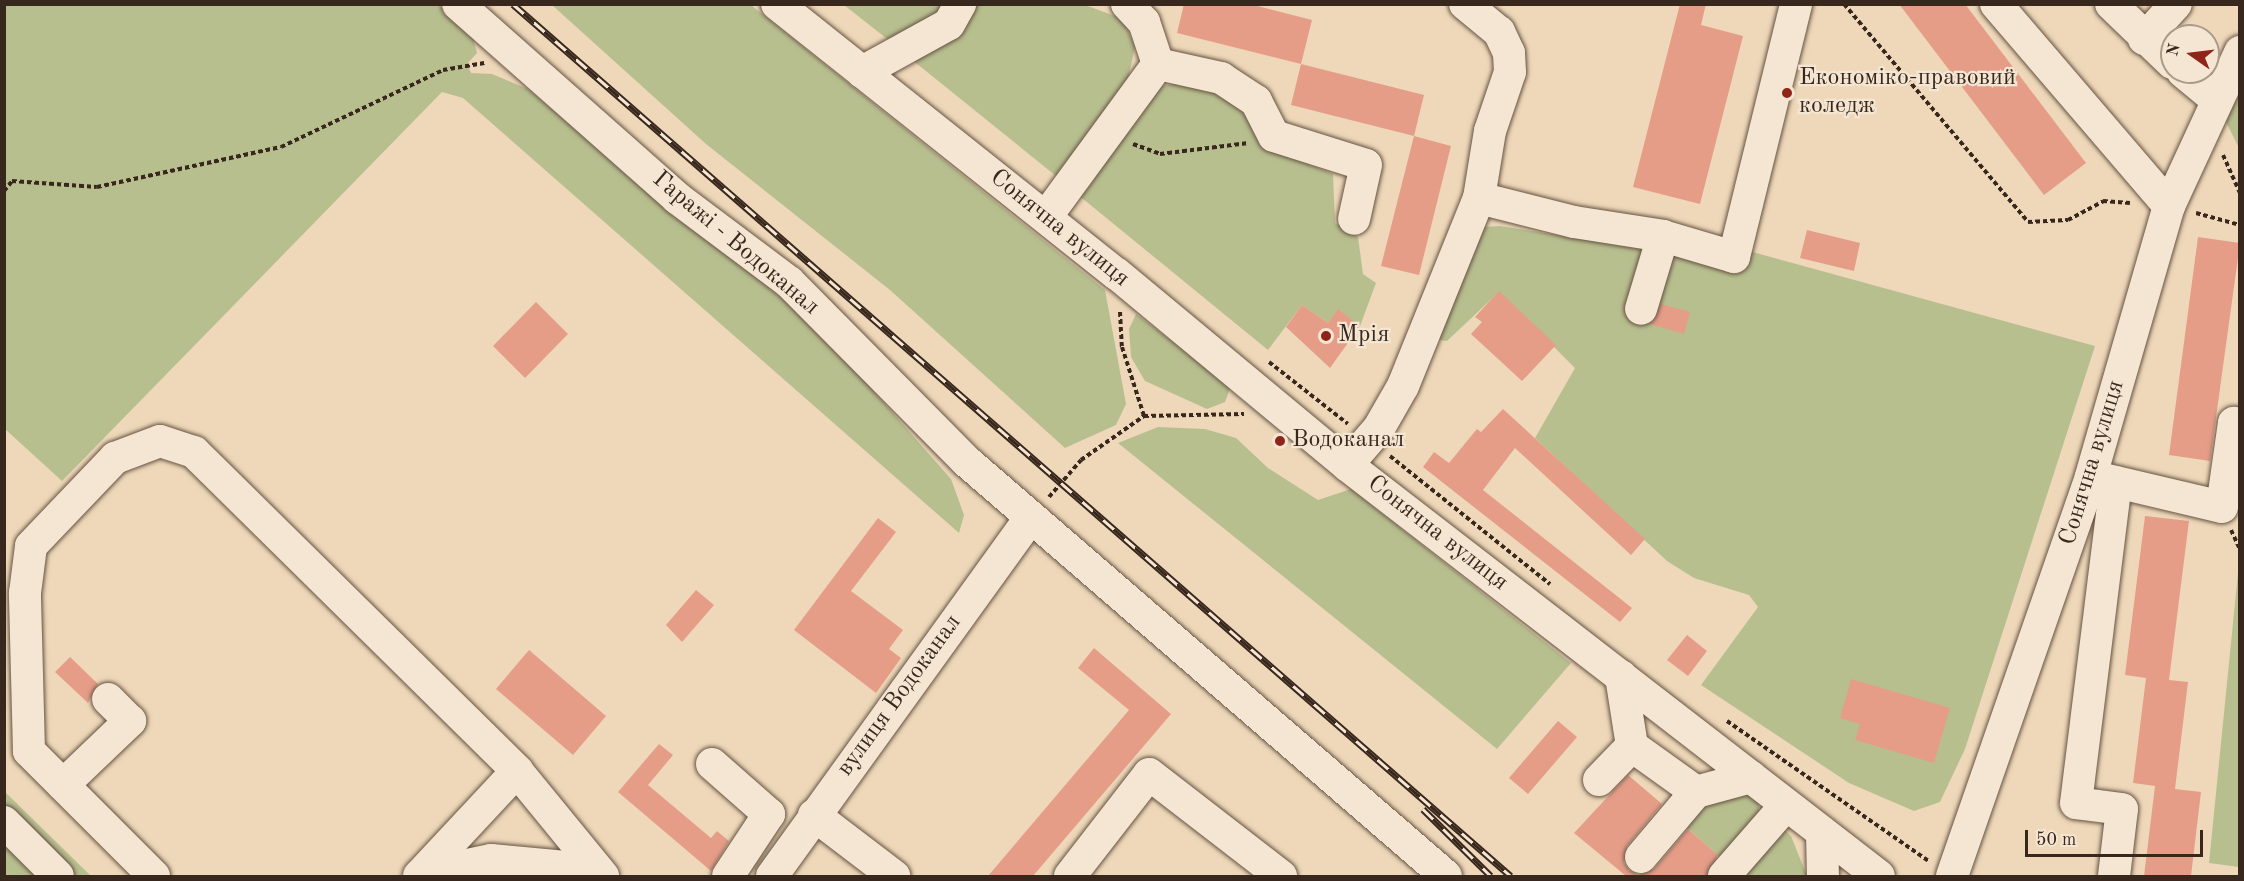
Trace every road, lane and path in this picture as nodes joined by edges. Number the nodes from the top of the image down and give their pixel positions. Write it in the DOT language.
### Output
graph roads {
  1 [pos="458,4"];
  2 [pos="777,4"];
  3 [pos="960,4"];
  4 [pos="1127,4"];
  5 [pos="1465,4"];
  6 [pos="1796,4"];
  7 [pos="1844,4"];
  8 [pos="1996,4"];
  9 [pos="2111,4"];
  10 [pos="2176,4"];
  11 [pos="2144,39"];
  12 [pos="2240,52"];
  13 [pos="2160,53"];
  14 [pos="517,57"];
  15 [pos="1158,64"];
  16 [pos="862,72"];
  17 [pos="2198,84"];
  18 [pos="2217,100"];
  19 [pos="1107,134"];
  20 [pos="1274,136"];
  21 [pos="4,191"];
  22 [pos="1479,198"];
  23 [pos="2169,206"];
  24 [pos="1046,218"];
  25 [pos="1354,219"];
  26 [pos="2240,225"];
  27 [pos="1663,236"];
  28 [pos="1117,274"];
  29 [pos="1641,309"];
  30 [pos="1274,407"];
  31 [pos="1143,416"];
  32 [pos="2240,424"];
  33 [pos="1347,465"];
  34 [pos="2103,479"];
  35 [pos="1030,518"];
  36 [pos="1621,675"];
  37 [pos="108,699"];
  38 [pos="1632,746"];
  39 [pos="712,764"];
  40 [pos="517,771"];
  41 [pos="1751,777"];
  42 [pos="1599,780"];
  43 [pos="63,785"];
  44 [pos="1696,792"];
  45 [pos="1786,805"];
  46 [pos="814,814"];
  47 [pos="4,822"];
  48 [pos="1822,833"];
  49 [pos="1641,857"];
  50 [pos="58,876"];
  51 [pos="153,876"];
  52 [pos="419,876"];
  53 [pos="602,876"];
  54 [pos="728,876"];
  55 [pos="772,876"];
  56 [pos="894,876"];
  57 [pos="1070,876"];
  58 [pos="1281,876"];
  59 [pos="1446,876"];
  60 [pos="1724,876"];
  61 [pos="1822,876"];
  62 [pos="1879,876"];
  63 [pos="1952,876"];
  64 [pos="2114,876"];
  1 -- 14 [label="street, Гаражі - Водоканал"];
  2 -- 16 [label="street, Сонячна вулиця"];
  3 -- 16 [label="street"];
  4 -- 15 [label="street"];
  5 -- 22 [label="street"];
  6 -- 27 [label="street"];
  7 -- 23 [label="path"];
  8 -- 23 [label="street"];
  9 -- 11 [label="street"];
  10 -- 11 [label="street"];
  11 -- 13 [label="street"];
  12 -- 18 [label="street, Сонячна вулиця"];
  14 -- 21 [label="path"];
  14 -- 35 [label="street, Гаражі - Водоканал"];
  15 -- 19 [label="street"];
  15 -- 20 [label="street"];
  16 -- 24 [label="street, Сонячна вулиця"];
  17 -- 18 [label="street"];
  18 -- 23 [label="street, Сонячна вулиця"];
  19 -- 20 [label="path"];
  19 -- 24 [label="street"];
  20 -- 25 [label="street"];
  22 -- 27 [label="street"];
  22 -- 33 [label="street"];
  23 -- 26 [label="path"];
  23 -- 34 [label="street, Сонячна вулиця"];
  24 -- 28 [label="street, Сонячна вулиця"];
  27 -- 29 [label="street"];
  28 -- 30 [label="street, Сонячна вулиця"];
  28 -- 31 [label="path"];
  30 -- 31 [label="path"];
  30 -- 33 [label="street, Сонячна вулиця"];
  31 -- 35 [label="path"];
  32 -- 34 [label="street"];
  33 -- 36 [label="street, Сонячна вулиця"];
  34 -- 63 [label="street, Сонячна вулиця"];
  34 -- 64 [label="street"];
  35 -- 46 [label="street, вулиця Водоканал"];
  35 -- 59 [label="street, Гаражі - Водоканал"];
  36 -- 38 [label="street"];
  36 -- 41 [label="street, Сонячна вулиця"];
  37 -- 43 [label="street"];
  38 -- 42 [label="street"];
  38 -- 44 [label="street"];
  39 -- 54 [label="street"];
  40 -- 43 [label="street"];
  40 -- 52 [label="street"];
  40 -- 53 [label="street"];
  41 -- 44 [label="street"];
  41 -- 45 [label="street, Сонячна вулиця"];
  43 -- 51 [label="street"];
  44 -- 49 [label="street"];
  45 -- 48 [label="street, Сонячна вулиця"];
  45 -- 60 [label="street"];
  46 -- 55 [label="street, вулиця Водоканал"];
  46 -- 56 [label="street"];
  47 -- 50 [label="street"];
  48 -- 61 [label="street"];
  48 -- 62 [label="street, Сонячна вулиця"];
  52 -- 53 [label="street"];
  57 -- 58 [label="street"];
}
